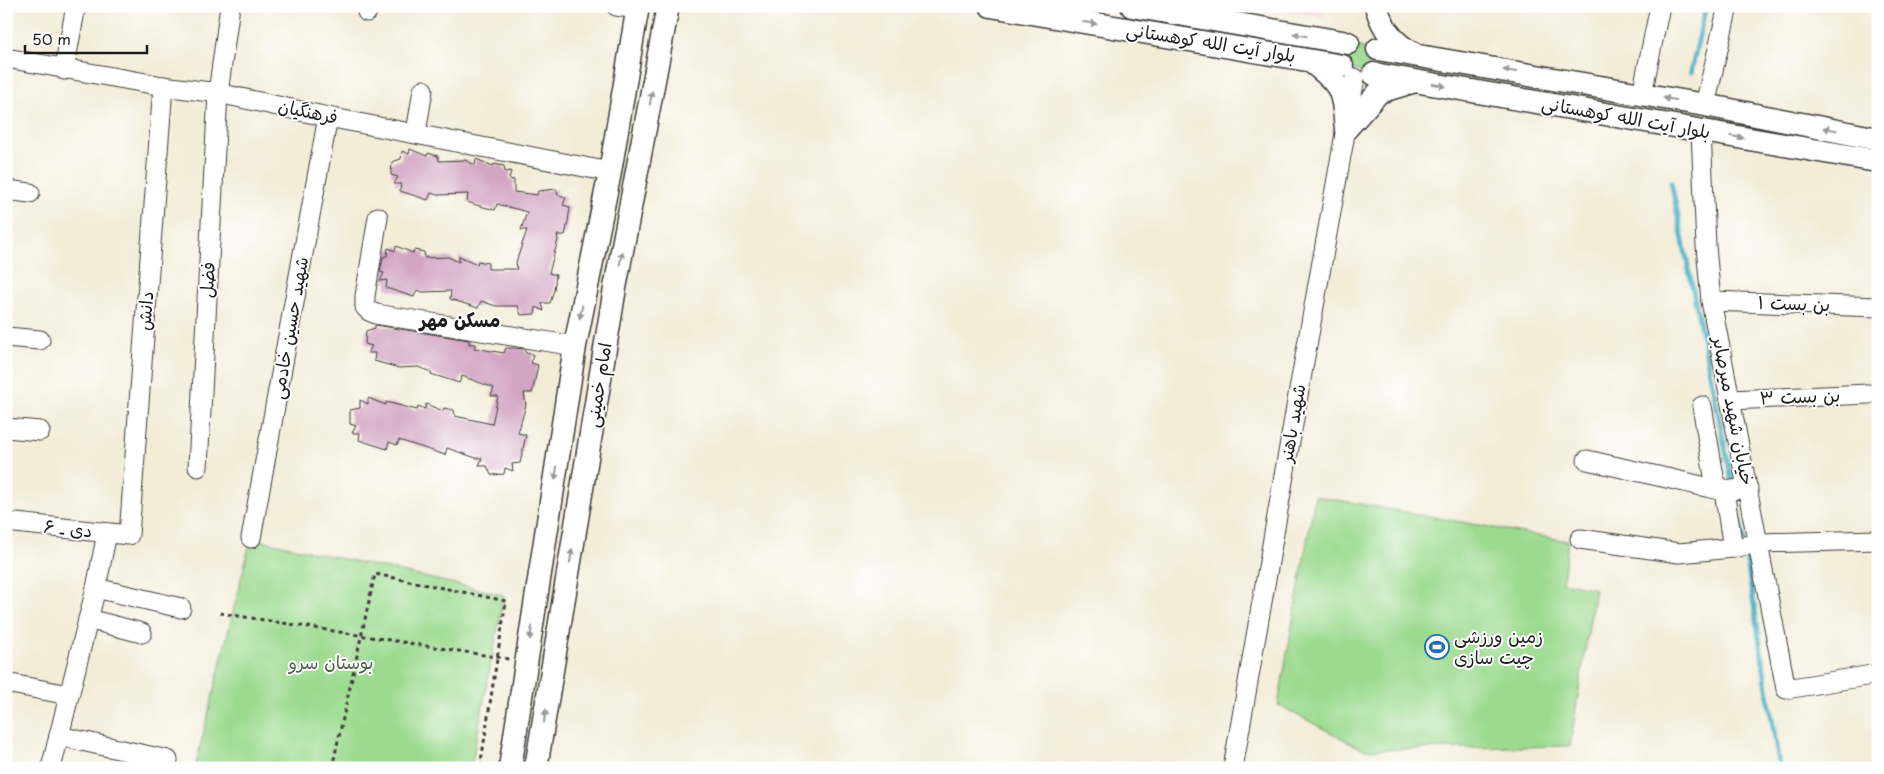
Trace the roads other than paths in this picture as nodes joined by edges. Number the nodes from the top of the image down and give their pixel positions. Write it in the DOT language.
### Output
graph roads {
  1 [pos="76,6"];
  2 [pos="230,6"];
  3 [pos="668,6"];
  4 [pos="990,6"];
  5 [pos="1132,6"];
  6 [pos="1376,6"];
  7 [pos="1660,6"];
  8 [pos="1728,6"];
  9 [pos="631,7"];
  10 [pos="1365,44"];
  11 [pos="1419,56"];
  12 [pos="6,58"];
  13 [pos="1308,59"];
  14 [pos="64,70"];
  15 [pos="1357,73"];
  16 [pos="1414,81"];
  17 [pos="163,86"];
  18 [pos="422,90"];
  19 [pos="218,93"];
  20 [pos="1642,94"];
  21 [pos="1705,105"];
  22 [pos="328,117"];
  23 [pos="1346,129"];
  24 [pos="1701,131"];
  25 [pos="416,133"];
  26 [pos="1876,149"];
  27 [pos="610,172"];
  28 [pos="6,190"];
  29 [pos="30,193"];
  30 [pos="378,217"];
  31 [pos="586,283"];
  32 [pos="615,288"];
  33 [pos="1711,301"];
  34 [pos="1878,307"];
  35 [pos="6,337"];
  36 [pos="40,340"];
  37 [pos="575,346"];
  38 [pos="1869,394"];
  39 [pos="1730,400"];
  40 [pos="1702,406"];
  41 [pos="6,428"];
  42 [pos="40,431"];
  43 [pos="1737,434"];
  44 [pos="1707,436"];
  45 [pos="1587,460"];
  46 [pos="198,466"];
  47 [pos="1748,488"];
  48 [pos="1724,491"];
  49 [pos="6,522"];
  50 [pos="106,533"];
  51 [pos="129,535"];
  52 [pos="251,538"];
  53 [pos="1580,539"];
  54 [pos="1878,540"];
  55 [pos="1759,543"];
  56 [pos="1733,548"];
  57 [pos="96,588"];
  58 [pos="181,608"];
  59 [pos="88,619"];
  60 [pos="142,633"];
  61 [pos="1878,674"];
  62 [pos="6,683"];
  63 [pos="69,695"];
  64 [pos="59,736"];
  65 [pos="168,760"];
  66 [pos="509,760"];
  67 [pos="539,762"];
  68 [pos="51,768"];
  69 [pos="1233,768"];
  1 -- 14 [label="street"];
  2 -- 19 [label="street, فضل"];
  32 -- 3 [label="main road, امام خمینی, one-way"];
  4 -- 13 [label="main road, بلوار آیت الله کوهستانی, one-way"];
  10 -- 5 [label="main road, بلوار آیت الله کوهستانی, one-way"];
  6 -- 10 [label="main road"];
  6 -- 11 [label="main road"];
  7 -- 20 [label="street"];
  8 -- 21 [label="street"];
  9 -- 27 [label="main road, امام خمینی"];
  10 -- 11 [label="main road, بلوار آیت الله کوهستانی"];
  10 -- 15 [label="main road"];
  10 -- 15 [label="main road"];
  20 -- 11 [label="main road, بلوار آیت الله کوهستانی, one-way"];
  12 -- 14 [label="street, فرهنگیان"];
  13 -- 15 [label="main road, بلوار آیت الله کوهستانی"];
  13 -- 23 [label="main road"];
  14 -- 17 [label="street, فرهنگیان"];
  15 -- 16 [label="main road, بلوار آیت الله کوهستانی"];
  15 -- 23 [label="street, شهید باهنر"];
  16 -- 23 [label="main road"];
  16 -- 24 [label="main road, بلوار آیت الله کوهستانی, one-way"];
  17 -- 19 [label="street, فرهنگیان"];
  17 -- 51 [label="street, دانش"];
  18 -- 25 [label="street"];
  19 -- 22 [label="street, فرهنگیان"];
  19 -- 46 [label="street, فضل"];
  21 -- 20 [label="main road, بلوار آیت الله کوهستانی, one-way"];
  26 -- 21 [label="main road, بلوار آیت الله کوهستانی, one-way"];
  22 -- 25 [label="street, فرهنگیان"];
  22 -- 52 [label="street, شهید حسین خادمی"];
  23 -- 69 [label="street, شهید باهنر"];
  24 -- 26 [label="main road, بلوار آیت الله کوهستانی, one-way"];
  24 -- 33 [label="street, خیابان شهید میرصابر"];
  25 -- 27 [label="street, فرهنگیان"];
  27 -- 31 [label="main road, امام خمینی"];
  28 -- 29 [label="street"];
  30 -- 37 [label="street"];
  31 -- 32 [label="main road"];
  31 -- 37 [label="main road, امام خمینی, one-way"];
  67 -- 32 [label="main road, امام خمینی, one-way"];
  33 -- 34 [label="street, بن بست ۱"];
  33 -- 39 [label="street, خیابان شهید میرصابر"];
  35 -- 36 [label="street"];
  37 -- 66 [label="main road, امام خمینی, one-way"];
  38 -- 39 [label="street, بن بست ۳"];
  39 -- 43 [label="street, خیابان شهید میرصابر"];
  40 -- 44 [label="street"];
  41 -- 42 [label="street"];
  43 -- 44 [label="street"];
  43 -- 47 [label="street, خیابان شهید میرصابر"];
  44 -- 48 [label="street"];
  45 -- 48 [label="street"];
  47 -- 48 [label="street"];
  47 -- 55 [label="street, خیابان شهید میرصابر"];
  48 -- 56 [label="street"];
  49 -- 50 [label="street, دی ـ ۶"];
  50 -- 51 [label="street, دی ـ ۶"];
  50 -- 57 [label="street"];
  53 -- 56 [label="street"];
  54 -- 55 [label="street"];
  55 -- 56 [label="street"];
  55 -- 61 [label="street, خیابان شهید میرصابر"];
  57 -- 58 [label="street"];
  57 -- 59 [label="street"];
  59 -- 60 [label="street"];
  59 -- 63 [label="street"];
  62 -- 63 [label="street"];
  63 -- 64 [label="street"];
  64 -- 65 [label="street"];
  64 -- 68 [label="street"];
}
